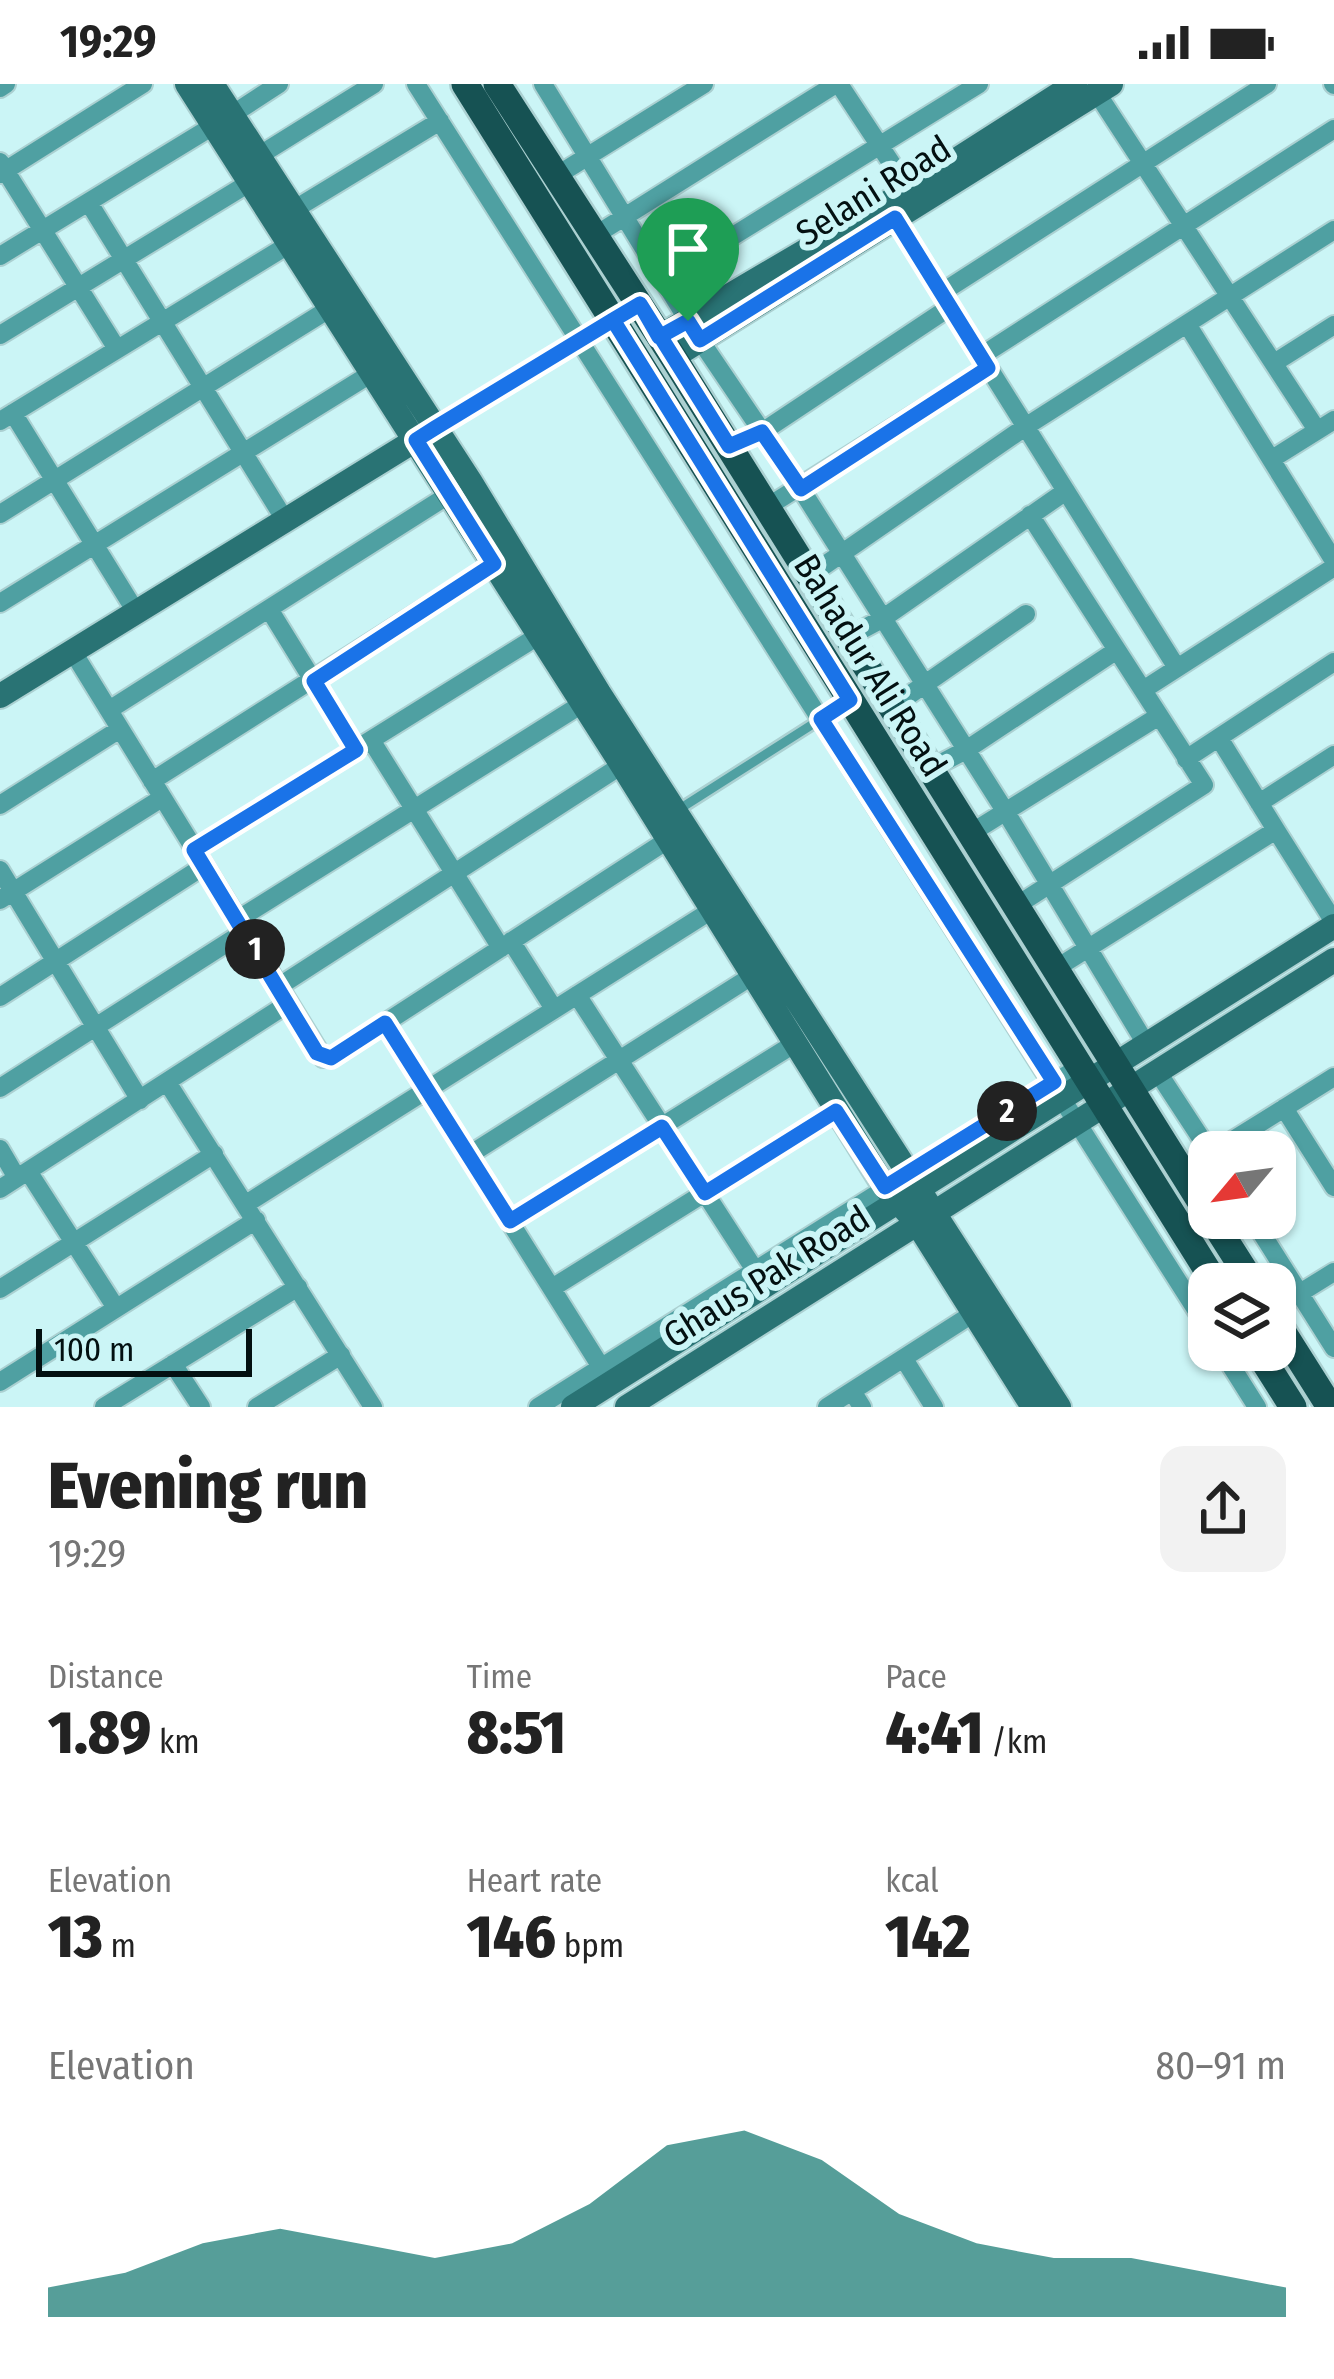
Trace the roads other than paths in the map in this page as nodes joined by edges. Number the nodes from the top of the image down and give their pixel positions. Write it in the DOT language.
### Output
graph roads {
  1 [pos="143,84"];
  2 [pos="187,84"];
  3 [pos="212,84"];
  4 [pos="279,84"];
  5 [pos="374,84"];
  6 [pos="416,84"];
  7 [pos="465,84"];
  8 [pos="496,84"];
  9 [pos="704,84"];
  10 [pos="789,84"];
  11 [pos="837,84"];
  12 [pos="979,84"];
  13 [pos="1267,84"];
  14 [pos="548,86"];
  15 [pos="1080,88"];
  16 [pos="802,104"];
  17 [pos="514,111"];
  18 [pos="223,120"];
  19 [pos="440,121"];
  20 [pos="1334,129"];
  21 [pos="878,146"];
  22 [pos="260,155"];
  23 [pos="590,156"];
  24 [pos="1143,164"];
  25 [pos="2,169"];
  26 [pos="556,176"];
  27 [pos="249,183"];
  28 [pos="909,190"];
  29 [pos="89,202"];
  30 [pos="295,209"];
  31 [pos="890,210"];
  32 [pos="626,217"];
  33 [pos="1184,226"];
  34 [pos="43,230"];
  35 [pos="1334,230"];
  36 [pos="594,236"];
  37 [pos="299,238"];
  38 [pos="0,256"];
  39 [pos="123,259"];
  40 [pos="662,280"];
  41 [pos="78,286"];
  42 [pos="1230,296"];
  43 [pos="946,300"];
  44 [pos="640,304"];
  45 [pos="329,308"];
  46 [pos="613,320"];
  47 [pos="162,322"];
  48 [pos="1186,324"];
  49 [pos="1334,325"];
  50 [pos="694,330"];
  51 [pos="0,335"];
  52 [pos="581,340"];
  53 [pos="666,347"];
  54 [pos="117,349"];
  55 [pos="984,362"];
  56 [pos="1274,364"];
  57 [pos="372,373"];
  58 [pos="203,388"];
  59 [pos="7,417"];
  60 [pos="1326,425"];
  61 [pos="1025,428"];
  62 [pos="762,432"];
  63 [pos="426,434"];
  64 [pos="729,446"];
  65 [pos="243,453"];
  66 [pos="1272,459"];
  67 [pos="55,480"];
  68 [pos="801,489"];
  69 [pos="1066,491"];
  70 [pos="450,494"];
  71 [pos="767,507"];
  72 [pos="0,514"];
  73 [pos="1030,515"];
  74 [pos="285,520"];
  75 [pos="1326,528"];
  76 [pos="94,545"];
  77 [pos="840,553"];
  78 [pos="494,564"];
  79 [pos="1334,564"];
  80 [pos="808,576"];
  81 [pos="0,603"];
  82 [pos="269,609"];
  83 [pos="136,612"];
  84 [pos="1026,614"];
  85 [pos="882,619"];
  86 [pos="538,636"];
  87 [pos="848,638"];
  88 [pos="1117,650"];
  89 [pos="73,652"];
  90 [pos="1334,662"];
  91 [pos="1177,668"];
  92 [pos="314,681"];
  93 [pos="925,686"];
  94 [pos="1143,691"];
  95 [pos="0,696"];
  96 [pos="850,700"];
  97 [pos="582,704"];
  98 [pos="892,707"];
  99 [pos="109,710"];
  100 [pos="1159,716"];
  101 [pos="821,719"];
  102 [pos="120,729"];
  103 [pos="1219,738"];
  104 [pos="364,745"];
  105 [pos="966,750"];
  106 [pos="1334,755"];
  107 [pos="1186,759"];
  108 [pos="622,765"];
  109 [pos="930,769"];
  110 [pos="157,789"];
  111 [pos="1259,803"];
  112 [pos="0,805"];
  113 [pos="415,809"];
  114 [pos="1007,814"];
  115 [pos="677,826"];
  116 [pos="1276,830"];
  117 [pos="971,833"];
  118 [pos="199,858"];
  119 [pos="0,870"];
  120 [pos="455,874"];
  121 [pos="1050,885"];
  122 [pos="7,896"];
  123 [pos="1016,907"];
  124 [pos="712,910"];
  125 [pos="1334,924"];
  126 [pos="241,926"];
  127 [pos="506,945"];
  128 [pos="1090,950"];
  129 [pos="1334,960"];
  130 [pos="56,962"];
  131 [pos="1055,969"];
  132 [pos="752,976"];
  133 [pos="577,994"];
  134 [pos="284,995"];
  135 [pos="0,997"];
  136 [pos="554,1009"];
  137 [pos="385,1023"];
  138 [pos="96,1028"];
  139 [pos="794,1044"];
  140 [pos="1146,1044"];
  141 [pos="618,1061"];
  142 [pos="1157,1071"];
  143 [pos="1122,1077"];
  144 [pos="1334,1077"];
  145 [pos="167,1082"];
  146 [pos="1090,1084"];
  147 [pos="0,1088"];
  148 [pos="427,1089"];
  149 [pos="1059,1089"];
  150 [pos="140,1100"];
  151 [pos="1284,1108"];
  152 [pos="836,1111"];
  153 [pos="1078,1120"];
  154 [pos="662,1127"];
  155 [pos="1197,1131"];
  156 [pos="1247,1131"];
  157 [pos="0,1149"];
  158 [pos="214,1154"];
  159 [pos="469,1156"];
  160 [pos="1188,1168"];
  161 [pos="1182,1172"];
  162 [pos="15,1180"];
  163 [pos="912,1181"];
  164 [pos="1188,1181"];
  165 [pos="1334,1187"];
  166 [pos="705,1193"];
  167 [pos="890,1195"];
  168 [pos="251,1212"];
  169 [pos="926,1218"];
  170 [pos="510,1221"];
  171 [pos="1265,1239"];
  172 [pos="74,1243"];
  173 [pos="1203,1263"];
  174 [pos="1334,1271"];
  175 [pos="760,1279"];
  176 [pos="298,1287"];
  177 [pos="552,1288"];
  178 [pos="0,1289"];
  179 [pos="1300,1293"];
  180 [pos="1188,1296"];
  181 [pos="116,1308"];
  182 [pos="974,1313"];
  183 [pos="1334,1348"];
  184 [pos="1296,1353"];
  185 [pos="341,1355"];
  186 [pos="648,1359"];
  187 [pos="904,1359"];
  188 [pos="173,1364"];
  189 [pos="1234,1371"];
  190 [pos="1270,1371"];
  191 [pos="606,1375"];
  192 [pos="0,1382"];
  193 [pos="663,1384"];
  194 [pos="857,1399"];
  195 [pos="104,1407"];
  196 [pos="201,1407"];
  197 [pos="256,1407"];
  198 [pos="373,1407"];
  199 [pos="538,1407"];
  200 [pos="574,1407"];
  201 [pos="626,1407"];
  202 [pos="678,1407"];
  203 [pos="826,1407"];
  204 [pos="934,1407"];
  205 [pos="1033,1407"];
  206 [pos="1059,1407"];
  207 [pos="1257,1407"];
  208 [pos="1293,1407"];
  209 [pos="1330,1407"];
  1 -- 25 [label="street"];
  2 -- 18 [label="street"];
  3 -- 18 [label="street"];
  4 -- 18 [label="street"];
  5 -- 22 [label="street"];
  6 -- 19 [label="street"];
  7 -- 46 [label="main road, Bahadur Ali Road"];
  8 -- 17 [label="main road, Bahadur Ali Road"];
  9 -- 23 [label="street"];
  10 -- 16 [label="street"];
  11 -- 16 [label="street"];
  11 -- 21 [label="street"];
  12 -- 21 [label="street"];
  13 -- 24 [label="street"];
  14 -- 17 [label="street"];
  14 -- 23 [label="street"];
  15 -- 24 [label="street"];
  15 -- 28 [label="street, Selani Road"];
  15 -- 31 [label="street, Selani Road"];
  16 -- 32 [label="street"];
  17 -- 26 [label="main road, Bahadur Ali Road"];
  18 -- 22 [label="street"];
  18 -- 27 [label="street"];
  18 -- 29 [label="street"];
  19 -- 30 [label="street"];
  19 -- 52 [label="street"];
  20 -- 33 [label="street"];
  21 -- 28 [label="street"];
  21 -- 40 [label="street"];
  22 -- 30 [label="street"];
  23 -- 26 [label="street"];
  23 -- 32 [label="street"];
  24 -- 33 [label="street"];
  24 -- 43 [label="street"];
  25 -- 34 [label="street"];
  26 -- 36 [label="main road, Bahadur Ali Road"];
  27 -- 37 [label="street"];
  27 -- 39 [label="street"];
  28 -- 31 [label="street, Selani Road"];
  29 -- 34 [label="street"];
  29 -- 39 [label="street"];
  30 -- 37 [label="street"];
  31 -- 43 [label="street"];
  31 -- 50 [label="street, Selani Road"];
  32 -- 36 [label="street"];
  32 -- 40 [label="street"];
  33 -- 42 [label="street"];
  33 -- 55 [label="street"];
  34 -- 38 [label="street"];
  34 -- 41 [label="street"];
  35 -- 42 [label="street"];
  36 -- 44 [label="main road, Bahadur Ali Road"];
  37 -- 45 [label="street"];
  37 -- 47 [label="street"];
  37 -- 63 [label="street"];
  39 -- 41 [label="street"];
  39 -- 47 [label="street"];
  40 -- 50 [label="street"];
  41 -- 51 [label="street"];
  41 -- 54 [label="street"];
  42 -- 48 [label="street"];
  42 -- 56 [label="street"];
  43 -- 55 [label="street"];
  43 -- 62 [label="street"];
  44 -- 46 [label="street"];
  44 -- 53 [label="main road, Bahadur Ali Road"];
  45 -- 57 [label="street"];
  45 -- 58 [label="street"];
  46 -- 52 [label="street"];
  46 -- 96 [label="main road, Bahadur Ali Road"];
  47 -- 54 [label="street"];
  47 -- 58 [label="street"];
  48 -- 61 [label="street"];
  48 -- 66 [label="street"];
  49 -- 56 [label="street"];
  50 -- 53 [label="street, Selani Road"];
  50 -- 62 [label="street"];
  52 -- 63 [label="street"];
  52 -- 101 [label="street"];
  53 -- 64 [label="main road, Bahadur Ali Road"];
  54 -- 59 [label="street"];
  55 -- 61 [label="street"];
  55 -- 68 [label="street"];
  56 -- 60 [label="street"];
  57 -- 63 [label="street"];
  57 -- 65 [label="street"];
  58 -- 65 [label="street"];
  58 -- 67 [label="street"];
  59 -- 67 [label="street"];
  60 -- 66 [label="street"];
  61 -- 69 [label="street"];
  61 -- 77 [label="street"];
  62 -- 64 [label="street"];
  62 -- 68 [label="street"];
  63 -- 70 [label="street"];
  63 -- 74 [label="street"];
  63 -- 115 [label="street"];
  64 -- 71 [label="main road, Bahadur Ali Road"];
  65 -- 74 [label="street"];
  65 -- 76 [label="street"];
  66 -- 75 [label="street"];
  67 -- 72 [label="street"];
  67 -- 76 [label="street"];
  68 -- 71 [label="street"];
  68 -- 77 [label="street"];
  69 -- 73 [label="street"];
  69 -- 91 [label="street"];
  70 -- 78 [label="street"];
  70 -- 82 [label="street"];
  71 -- 80 [label="main road, Bahadur Ali Road"];
  73 -- 85 [label="street"];
  73 -- 88 [label="street"];
  74 -- 83 [label="street"];
  75 -- 79 [label="street"];
  76 -- 81 [label="street"];
  76 -- 83 [label="street"];
  77 -- 80 [label="street"];
  77 -- 85 [label="street"];
  78 -- 86 [label="street"];
  78 -- 92 [label="street"];
  79 -- 91 [label="street"];
  80 -- 87 [label="main road, Bahadur Ali Road"];
  82 -- 92 [label="street"];
  82 -- 99 [label="street"];
  83 -- 89 [label="street"];
  84 -- 93 [label="street"];
  85 -- 87 [label="street"];
  85 -- 93 [label="street"];
  86 -- 97 [label="street"];
  86 -- 104 [label="street"];
  87 -- 98 [label="main road, Bahadur Ali Road"];
  88 -- 94 [label="street"];
  88 -- 105 [label="street"];
  89 -- 95 [label="street"];
  89 -- 99 [label="street"];
  90 -- 103 [label="street"];
  91 -- 94 [label="street"];
  92 -- 104 [label="street"];
  92 -- 110 [label="street"];
  93 -- 98 [label="street"];
  93 -- 105 [label="street"];
  94 -- 100 [label="street"];
  96 -- 101 [label="lane"];
  96 -- 146 [label="main road, Bahadur Ali Road"];
  97 -- 108 [label="street"];
  97 -- 113 [label="street"];
  98 -- 109 [label="main road, Bahadur Ali Road"];
  99 -- 102 [label="street"];
  100 -- 107 [label="street"];
  100 -- 114 [label="street"];
  101 -- 115 [label="lane"];
  101 -- 149 [label="street"];
  102 -- 110 [label="street"];
  102 -- 112 [label="street"];
  103 -- 107 [label="street"];
  103 -- 111 [label="street"];
  104 -- 113 [label="street"];
  104 -- 118 [label="street"];
  105 -- 109 [label="street"];
  105 -- 114 [label="street"];
  106 -- 111 [label="street"];
  107 -- 121 [label="street"];
  108 -- 115 [label="street"];
  108 -- 120 [label="street"];
  109 -- 117 [label="main road, Bahadur Ali Road"];
  110 -- 118 [label="street"];
  110 -- 122 [label="street"];
  111 -- 116 [label="street"];
  113 -- 120 [label="street"];
  113 -- 126 [label="street"];
  114 -- 117 [label="street"];
  114 -- 121 [label="street"];
  115 -- 124 [label="street"];
  115 -- 127 [label="street"];
  115 -- 163 [label="street"];
  116 -- 125 [label="street"];
  116 -- 128 [label="street"];
  117 -- 123 [label="main road, Bahadur Ali Road"];
  118 -- 126 [label="street"];
  118 -- 130 [label="street"];
  119 -- 122 [label="street"];
  120 -- 127 [label="street"];
  120 -- 134 [label="street"];
  121 -- 123 [label="street"];
  121 -- 128 [label="street"];
  122 -- 130 [label="street"];
  123 -- 131 [label="main road, Bahadur Ali Road"];
  124 -- 132 [label="street"];
  124 -- 133 [label="street"];
  125 -- 140 [label="street"];
  126 -- 134 [label="street"];
  126 -- 138 [label="street"];
  127 -- 136 [label="street"];
  127 -- 137 [label="street"];
  128 -- 131 [label="street"];
  128 -- 140 [label="street"];
  129 -- 142 [label="street, Ghaus Pak Road"];
  130 -- 135 [label="street"];
  130 -- 138 [label="street"];
  131 -- 143 [label="main road, Bahadur Ali Road"];
  132 -- 139 [label="street"];
  132 -- 141 [label="street"];
  133 -- 136 [label="street"];
  133 -- 141 [label="street"];
  134 -- 137 [label="street"];
  134 -- 145 [label="street"];
  136 -- 148 [label="street"];
  137 -- 148 [label="street"];
  138 -- 147 [label="street"];
  138 -- 150 [label="street"];
  139 -- 152 [label="street"];
  139 -- 154 [label="street"];
  140 -- 143 [label="street"];
  141 -- 154 [label="street"];
  141 -- 159 [label="street"];
  142 -- 143 [label="street, Ghaus Pak Road"];
  142 -- 155 [label="street"];
  143 -- 146 [label="street, Ghaus Pak Road"];
  143 -- 161 [label="main road, Bahadur Ali Road"];
  144 -- 151 [label="street"];
  145 -- 150 [label="street"];
  145 -- 158 [label="street"];
  146 -- 149 [label="street"];
  146 -- 153 [label="street, Ghaus Pak Road"];
  146 -- 173 [label="main road, Bahadur Ali Road"];
  148 -- 159 [label="street"];
  148 -- 168 [label="street"];
  149 -- 153 [label="street"];
  149 -- 163 [label="street"];
  150 -- 162 [label="street"];
  151 -- 156 [label="street"];
  151 -- 165 [label="street"];
  152 -- 166 [label="street"];
  152 -- 167 [label="street"];
  153 -- 169 [label="street, Ghaus Pak Road"];
  153 -- 180 [label="street"];
  154 -- 166 [label="street"];
  154 -- 170 [label="street"];
  157 -- 162 [label="street"];
  158 -- 168 [label="street"];
  158 -- 172 [label="street"];
  159 -- 170 [label="street"];
  160 -- 161 [label="street"];
  161 -- 164 [label="main road, Bahadur Ali Road"];
  162 -- 172 [label="street"];
  163 -- 167 [label="street"];
  163 -- 169 [label="street"];
  166 -- 175 [label="street"];
  166 -- 177 [label="street"];
  167 -- 169 [label="street"];
  167 -- 175 [label="street"];
  168 -- 176 [label="street"];
  168 -- 181 [label="street"];
  169 -- 182 [label="street"];
  169 -- 193 [label="street, Ghaus Pak Road"];
  169 -- 206 [label="street"];
  170 -- 177 [label="street"];
  171 -- 179 [label="street"];
  172 -- 178 [label="street"];
  172 -- 181 [label="street"];
  174 -- 179 [label="street"];
  175 -- 186 [label="street"];
  175 -- 191 [label="street"];
  176 -- 185 [label="street"];
  176 -- 188 [label="street"];
  177 -- 191 [label="street"];
  179 -- 183 [label="street"];
  181 -- 192 [label="street"];
  182 -- 187 [label="street"];
  182 -- 205 [label="street"];
  184 -- 209 [label="main road"];
  185 -- 197 [label="street"];
  185 -- 198 [label="street"];
  186 -- 191 [label="street"];
  186 -- 193 [label="street"];
  187 -- 194 [label="street"];
  187 -- 204 [label="street"];
  188 -- 195 [label="street"];
  188 -- 196 [label="street"];
  189 -- 207 [label="street"];
  190 -- 208 [label="main road"];
  191 -- 199 [label="street"];
  191 -- 200 [label="street"];
  193 -- 201 [label="street, Ghaus Pak Road"];
  193 -- 202 [label="street"];
  194 -- 203 [label="street"];
}
